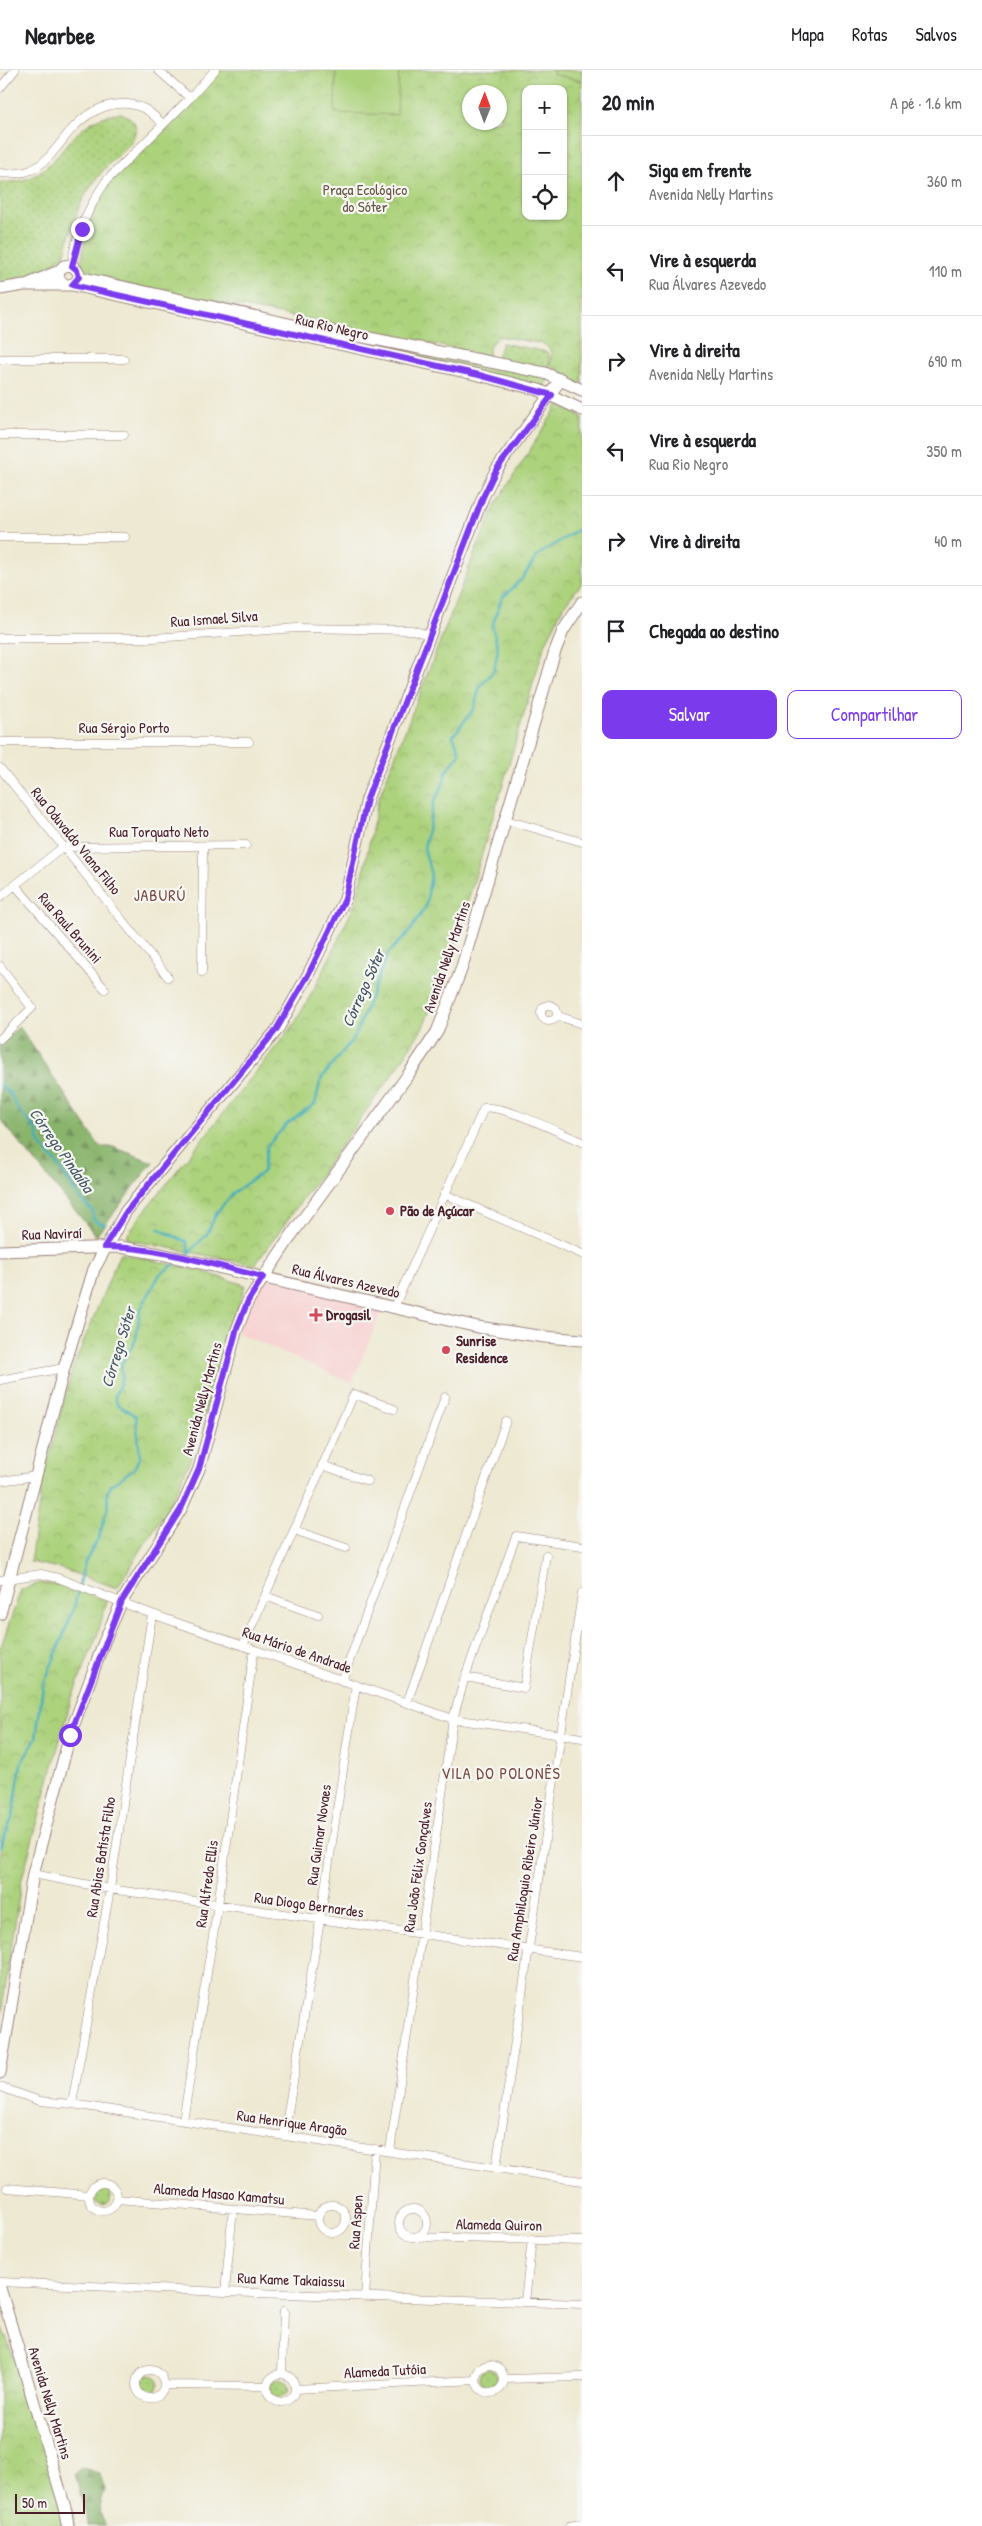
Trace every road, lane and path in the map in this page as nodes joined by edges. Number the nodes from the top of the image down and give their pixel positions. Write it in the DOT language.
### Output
graph roads {
  1 [pos="15,70"];
  2 [pos="158,70"];
  3 [pos="215,70"];
  4 [pos="0,88"];
  5 [pos="190,98"];
  6 [pos="163,124"];
  7 [pos="0,173"];
  8 [pos="72,266"];
  9 [pos="59,270"];
  10 [pos="72,282"];
  11 [pos="24,285"];
  12 [pos="0,289"];
  13 [pos="0,359"];
  14 [pos="124,359"];
  15 [pos="561,380"];
  16 [pos="582,390"];
  17 [pos="552,395"];
  18 [pos="582,410"];
  19 [pos="0,435"];
  20 [pos="124,435"];
  21 [pos="0,537"];
  22 [pos="125,537"];
  23 [pos="582,602"];
  24 [pos="429,636"];
  25 [pos="0,638"];
  26 [pos="0,742"];
  27 [pos="249,742"];
  28 [pos="0,768"];
  29 [pos="506,820"];
  30 [pos="582,842"];
  31 [pos="246,845"];
  32 [pos="203,846"];
  33 [pos="63,847"];
  34 [pos="15,884"];
  35 [pos="0,896"];
  36 [pos="0,966"];
  37 [pos="202,972"];
  38 [pos="168,977"];
  39 [pos="105,989"];
  40 [pos="558,1016"];
  41 [pos="582,1024"];
  42 [pos="0,1039"];
  43 [pos="582,1142"];
  44 [pos="444,1194"];
  45 [pos="104,1247"];
  46 [pos="0,1251"];
  47 [pos="582,1254"];
  48 [pos="263,1277"];
  49 [pos="394,1307"];
  50 [pos="582,1340"];
  51 [pos="64,1368"];
  52 [pos="0,1380"];
  53 [pos="445,1397"];
  54 [pos="394,1409"];
  55 [pos="506,1421"];
  56 [pos="322,1465"];
  57 [pos="36,1476"];
  58 [pos="0,1481"];
  59 [pos="368,1481"];
  60 [pos="294,1530"];
  61 [pos="582,1546"];
  62 [pos="346,1548"];
  63 [pos="546,1555"];
  64 [pos="4,1579"];
  65 [pos="582,1593"];
  66 [pos="265,1596"];
  67 [pos="122,1601"];
  68 [pos="0,1614"];
  69 [pos="152,1614"];
  70 [pos="318,1615"];
  71 [pos="243,1646"];
  72 [pos="254,1650"];
  73 [pos="465,1677"];
  74 [pos="342,1680"];
  75 [pos="356,1685"];
  76 [pos="407,1703"];
  77 [pos="453,1719"];
  78 [pos="561,1735"];
  79 [pos="582,1738"];
  80 [pos="32,1874"];
  81 [pos="110,1889"];
  82 [pos="218,1905"];
  83 [pos="320,1921"];
  84 [pos="423,1934"];
  85 [pos="529,1949"];
  86 [pos="582,1957"];
  87 [pos="0,2073"];
  88 [pos="0,2087"];
  89 [pos="72,2104"];
  90 [pos="183,2121"];
  91 [pos="284,2136"];
  92 [pos="375,2149"];
  93 [pos="390,2151"];
  94 [pos="496,2168"];
  95 [pos="582,2181"];
  96 [pos="7,2188"];
  97 [pos="89,2195"];
  98 [pos="118,2199"];
  99 [pos="233,2209"];
  100 [pos="318,2216"];
  101 [pos="416,2236"];
  102 [pos="532,2239"];
  103 [pos="582,2241"];
  104 [pos="0,2282"];
  105 [pos="0,2288"];
  106 [pos="225,2292"];
  107 [pos="364,2297"];
  108 [pos="525,2302"];
  109 [pos="582,2304"];
  110 [pos="284,2311"];
  111 [pos="282,2373"];
  112 [pos="582,2377"];
  113 [pos="505,2378"];
  114 [pos="476,2380"];
  115 [pos="164,2385"];
  116 [pos="266,2386"];
  117 [pos="295,2388"];
  118 [pos="582,2524"];
  119 [pos="68,2526"];
  120 [pos="569,2526"];
  1 -- 4 [label="street"];
  2 -- 5 [label="street"];
  3 -- 5 [label="street"];
  5 -- 6 [label="street"];
  6 -- 7 [label="street"];
  6 -- 8 [label="street"];
  8 -- 9 [label="main road"];
  8 -- 10 [label="main road"];
  9 -- 10 [label="main road"];
  9 -- 11 [label="main road, Rua Rio Negro"];
  10 -- 11 [label="main road, Rua Rio Negro"];
  10 -- 15 [label="main road, Rua Rio Negro"];
  10 -- 17 [label="main road, Rua Rio Negro"];
  11 -- 12 [label="main road, Rua Rio Negro"];
  13 -- 14 [label="street"];
  15 -- 16 [label="main road, Rua Rio Negro"];
  15 -- 17 [label="main road"];
  17 -- 18 [label="main road, Rua Rio Negro"];
  17 -- 24 [label="main road"];
  19 -- 20 [label="street"];
  21 -- 22 [label="street"];
  23 -- 29 [label="main road, Avenida Nelly Martins"];
  24 -- 25 [label="street, Rua Ismael Silva"];
  24 -- 45 [label="main road"];
  26 -- 27 [label="street, Rua Sérgio Porto"];
  28 -- 33 [label="street, Rua Oduvaldo Viana Filho"];
  29 -- 30 [label="street"];
  29 -- 48 [label="main road, Avenida Nelly Martins"];
  31 -- 32 [label="street, Rua Torquato Neto"];
  32 -- 33 [label="street, Rua Torquato Neto"];
  32 -- 37 [label="street"];
  33 -- 34 [label="street"];
  33 -- 38 [label="street, Rua Oduvaldo Viana Filho"];
  34 -- 35 [label="street"];
  34 -- 39 [label="street, Rua Raul Brunini"];
  36 -- 42 [label="street"];
  40 -- 41 [label="street"];
  43 -- 44 [label="street"];
  44 -- 47 [label="street"];
  44 -- 49 [label="street"];
  45 -- 46 [label="main road, Rua Naviraí"];
  45 -- 48 [label="main road, Rua Álvares Azevedo"];
  45 -- 51 [label="main road"];
  48 -- 49 [label="main road, Rua Álvares Azevedo"];
  48 -- 67 [label="main road, Avenida Nelly Martins"];
  49 -- 50 [label="main road, Rua Álvares Azevedo"];
  51 -- 52 [label="street"];
  51 -- 57 [label="main road"];
  53 -- 74 [label="street"];
  54 -- 56 [label="street"];
  55 -- 76 [label="street"];
  56 -- 59 [label="street"];
  56 -- 60 [label="street"];
  57 -- 58 [label="street"];
  57 -- 64 [label="main road"];
  60 -- 62 [label="street"];
  60 -- 66 [label="street"];
  61 -- 73 [label="street, Rua João Félix Gonçalves"];
  63 -- 73 [label="street"];
  64 -- 67 [label="street, Rua Mário de Andrade"];
  64 -- 68 [label="main road"];
  65 -- 78 [label="street, Rua Amphiloquio Ribeiro Júnior"];
  66 -- 70 [label="street"];
  66 -- 71 [label="street"];
  67 -- 69 [label="street, Rua Mário de Andrade"];
  67 -- 80 [label="main road, Avenida Nelly Martins"];
  69 -- 71 [label="street, Rua Mário de Andrade"];
  69 -- 81 [label="street, Rua Abias Batista Filho"];
  71 -- 72 [label="street, Rua Mário de Andrade"];
  72 -- 74 [label="street, Rua Mário de Andrade"];
  72 -- 82 [label="street, Rua Alfredo Ellis"];
  73 -- 77 [label="street, Rua João Félix Gonçalves"];
  74 -- 75 [label="street, Rua Mário de Andrade"];
  75 -- 76 [label="street, Rua Mário de Andrade"];
  75 -- 83 [label="street, Rua Guimar Novaes"];
  76 -- 77 [label="street, Rua Mário de Andrade"];
  77 -- 78 [label="street, Rua Mário de Andrade"];
  77 -- 84 [label="street, Rua João Félix Gonçalves"];
  78 -- 79 [label="street, Rua Mário de Andrade"];
  78 -- 85 [label="street, Rua Amphiloquio Ribeiro Júnior"];
  80 -- 81 [label="street, Rua Diogo Bernardes"];
  80 -- 87 [label="main road, Avenida Nelly Martins"];
  81 -- 82 [label="street, Rua Diogo Bernardes"];
  81 -- 89 [label="street, Rua Abias Batista Filho"];
  82 -- 83 [label="street, Rua Diogo Bernardes"];
  82 -- 90 [label="street, Rua Alfredo Ellis"];
  83 -- 84 [label="street, Rua Diogo Bernardes"];
  83 -- 91 [label="street, Rua Guimar Novaes"];
  84 -- 85 [label="street, Rua Diogo Bernardes"];
  84 -- 93 [label="street, Rua João Félix Gonçalves"];
  85 -- 86 [label="street, Rua Diogo Bernardes"];
  85 -- 94 [label="street, Rua Amphiloquio Ribeiro Júnior"];
  88 -- 89 [label="street, Rua Henrique Aragão"];
  89 -- 90 [label="street, Rua Henrique Aragão"];
  90 -- 91 [label="street, Rua Henrique Aragão"];
  91 -- 92 [label="street, Rua Henrique Aragão"];
  92 -- 93 [label="street, Rua Henrique Aragão"];
  92 -- 107 [label="street, Rua Aspen"];
  93 -- 94 [label="street, Rua Henrique Aragão"];
  94 -- 95 [label="street, Rua Henrique Aragão"];
  96 -- 97 [label="street"];
  97 -- 98 [label="street"];
  97 -- 98 [label="street"];
  98 -- 99 [label="street, Alameda Masao Kamatsu"];
  99 -- 100 [label="street, Alameda Masao Kamatsu"];
  99 -- 106 [label="street"];
  101 -- 102 [label="street, Alameda Quiron"];
  102 -- 103 [label="street, Alameda Quiron"];
  102 -- 108 [label="street"];
  104 -- 106 [label="street, Rua Kame Takaiassu"];
  105 -- 119 [label="main road, Avenida Nelly Martins"];
  106 -- 107 [label="street, Rua Kame Takaiassu"];
  107 -- 108 [label="street, Rua Kame Takaiassu"];
  108 -- 109 [label="street, Rua Kame Takaiassu"];
  110 -- 111 [label="street"];
  111 -- 116 [label="street"];
  111 -- 117 [label="street"];
  112 -- 113 [label="street"];
  113 -- 114 [label="street"];
  113 -- 114 [label="street"];
  114 -- 117 [label="street, Alameda Tutóia"];
  115 -- 116 [label="street"];
  116 -- 117 [label="street"];
  118 -- 120 [label="street"];
}
